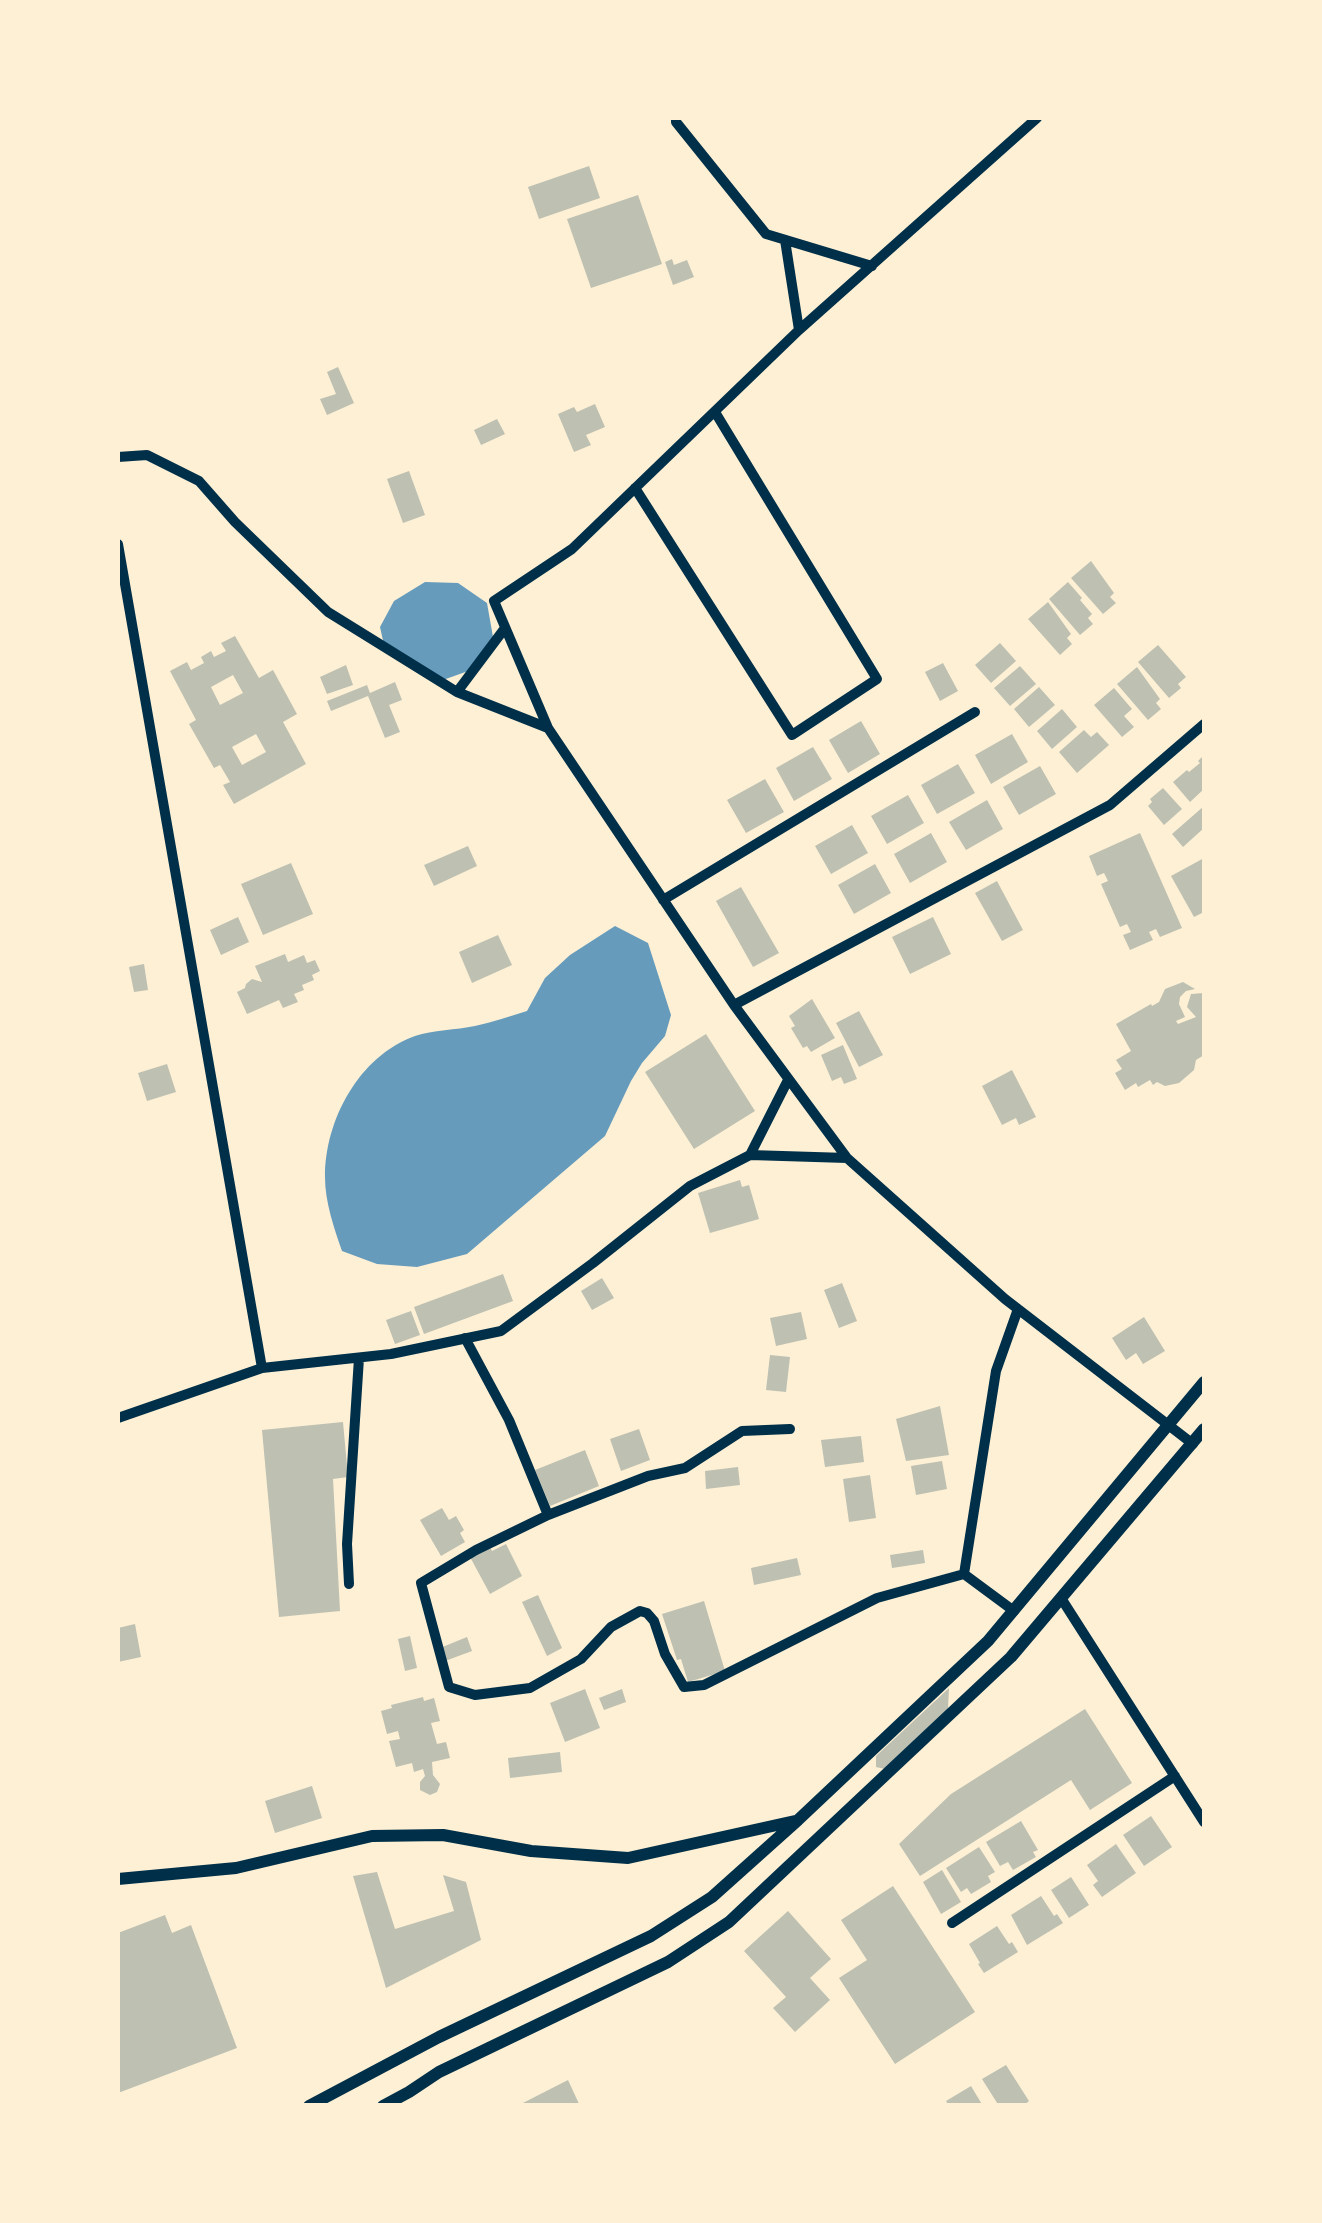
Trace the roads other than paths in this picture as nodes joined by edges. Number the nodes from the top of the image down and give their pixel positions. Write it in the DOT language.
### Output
graph roads {
  1 [pos="676,118"];
  2 [pos="1037,118"];
  3 [pos="786,240"];
  4 [pos="872,266"];
  5 [pos="800,330"];
  6 [pos="715,412"];
  7 [pos="118,456"];
  8 [pos="635,488"];
  9 [pos="118,544"];
  10 [pos="505,628"];
  11 [pos="456,692"];
  12 [pos="975,712"];
  13 [pos="1204,724"];
  14 [pos="548,728"];
  15 [pos="664,900"];
  16 [pos="734,1005"];
  17 [pos="788,1080"];
  18 [pos="750,1155"];
  19 [pos="847,1158"];
  20 [pos="1018,1309"];
  21 [pos="465,1338"];
  22 [pos="359,1358"];
  23 [pos="262,1368"];
  24 [pos="1204,1382"];
  25 [pos="118,1418"];
  26 [pos="1169,1425"];
  27 [pos="790,1428"];
  28 [pos="1204,1429"];
  29 [pos="1193,1444"];
  30 [pos="548,1514"];
  31 [pos="964,1574"];
  32 [pos="349,1584"];
  33 [pos="1062,1598"];
  34 [pos="1014,1612"];
  35 [pos="988,1642"];
  36 [pos="1011,1657"];
  37 [pos="1175,1776"];
  38 [pos="798,1820"];
  39 [pos="1204,1822"];
  40 [pos="118,1879"];
  41 [pos="952,1922"];
  42 [pos="409,2092"];
  43 [pos="308,2106"];
  44 [pos="383,2106"];
  45 [pos="415,2106"];
  1 -- 3 [label="street"];
  2 -- 4 [label="street"];
  3 -- 4 [label="street"];
  3 -- 5 [label="street"];
  4 -- 5 [label="street"];
  5 -- 6 [label="street"];
  6 -- 8 [label="street"];
  6 -- 8 [label="street"];
  7 -- 11 [label="street"];
  8 -- 10 [label="street"];
  9 -- 23 [label="street"];
  10 -- 11 [label="street"];
  10 -- 14 [label="street"];
  11 -- 14 [label="street"];
  12 -- 15 [label="street"];
  13 -- 16 [label="street"];
  14 -- 15 [label="street"];
  15 -- 16 [label="street"];
  16 -- 17 [label="street"];
  17 -- 18 [label="street"];
  17 -- 19 [label="street"];
  18 -- 19 [label="street"];
  18 -- 21 [label="street"];
  19 -- 20 [label="street"];
  20 -- 26 [label="street"];
  20 -- 31 [label="street"];
  21 -- 22 [label="street"];
  21 -- 30 [label="street"];
  22 -- 23 [label="street"];
  22 -- 32 [label="street"];
  23 -- 25 [label="street"];
  24 -- 26 [label="street"];
  26 -- 29 [label="street"];
  26 -- 34 [label="street"];
  27 -- 30 [label="street"];
  28 -- 29 [label="street"];
  29 -- 33 [label="street"];
  30 -- 31 [label="street"];
  31 -- 34 [label="street"];
  33 -- 36 [label="street"];
  33 -- 37 [label="street"];
  34 -- 35 [label="street"];
  35 -- 36 [label="street"];
  35 -- 38 [label="street"];
  36 -- 42 [label="street"];
  37 -- 39 [label="street"];
  37 -- 41 [label="street"];
  38 -- 40 [label="street"];
  38 -- 43 [label="street"];
  42 -- 44 [label="street"];
  42 -- 45 [label="street"];
}
